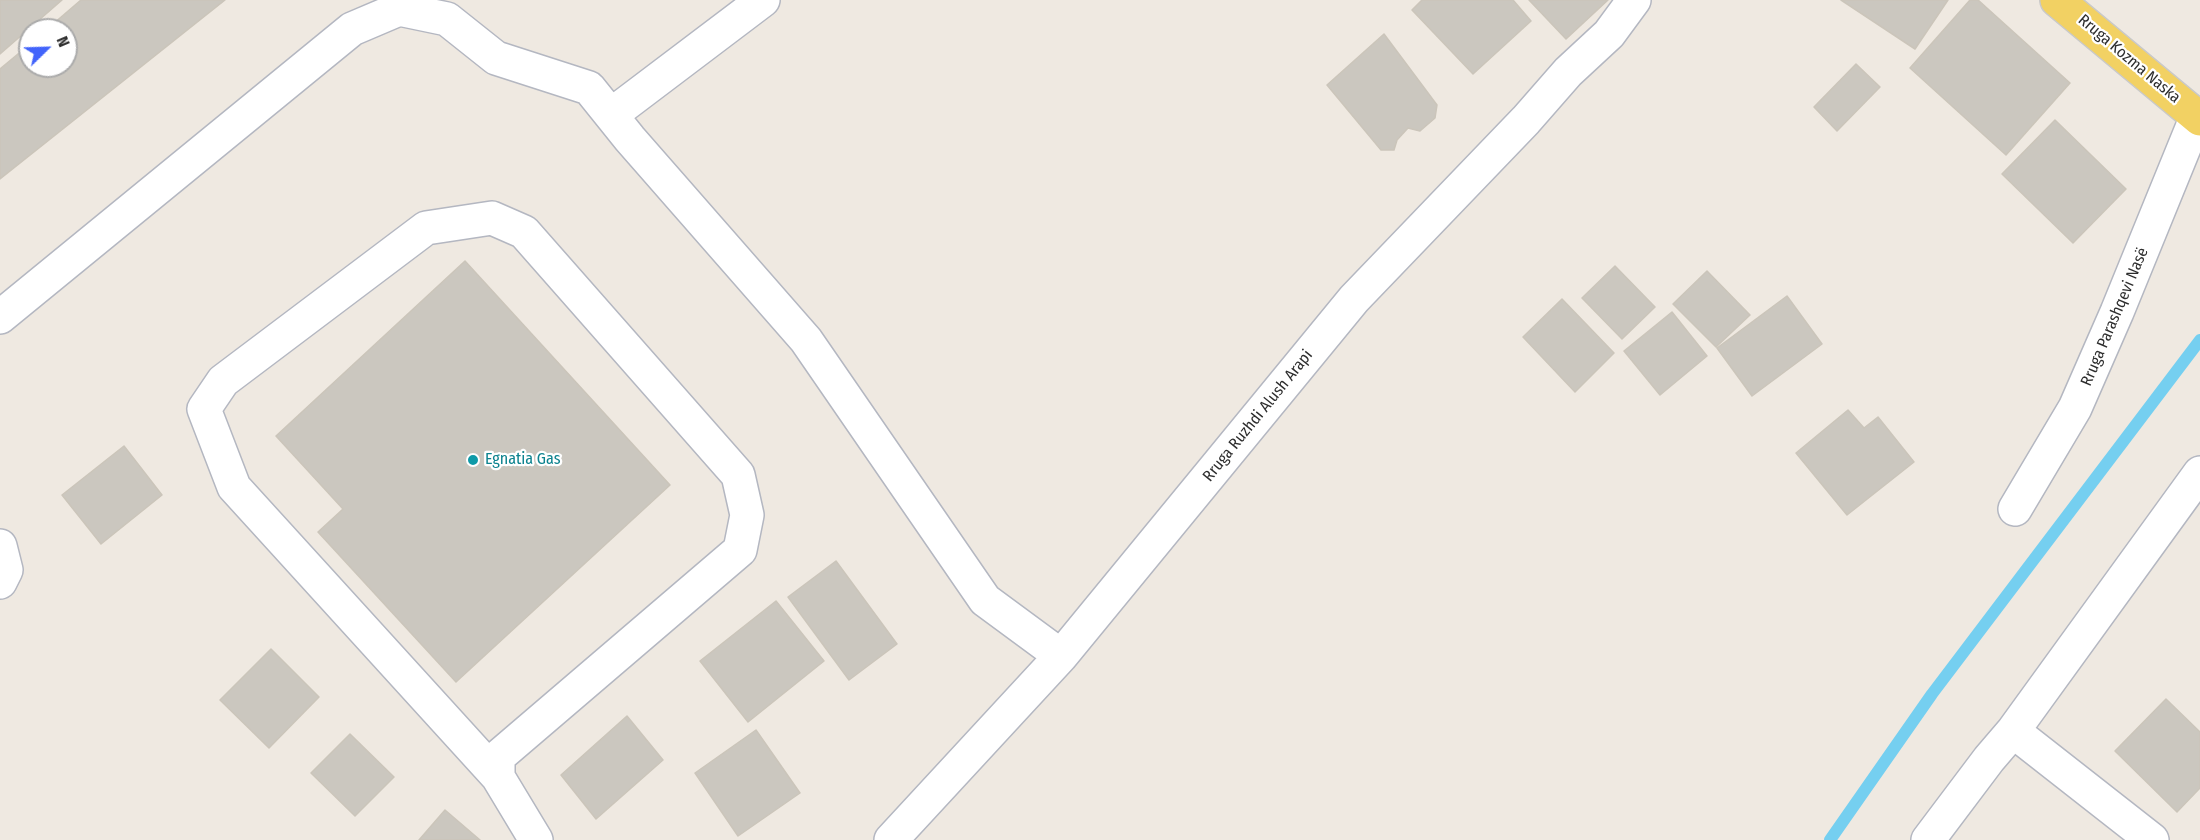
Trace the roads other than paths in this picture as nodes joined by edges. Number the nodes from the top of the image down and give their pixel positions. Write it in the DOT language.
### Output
graph roads {
  1 [pos="763,0"];
  2 [pos="1634,0"];
  3 [pos="2057,0"];
  4 [pos="611,115"];
  5 [pos="2199,116"];
  6 [pos="0,317"];
  7 [pos="2200,473"];
  8 [pos="2015,509"];
  9 [pos="0,546"];
  10 [pos="0,582"];
  11 [pos="1061,656"];
  12 [pos="2013,731"];
  13 [pos="498,777"];
  14 [pos="536,840"];
  15 [pos="891,840"];
  16 [pos="1928,840"];
  17 [pos="2152,840"];
  1 -- 4 [label="street"];
  2 -- 11 [label="street, Rruga Ruzhdi Alush Arapi"];
  3 -- 5 [label="main road, Rruga Kozma Naska"];
  4 -- 6 [label="street"];
  4 -- 11 [label="street"];
  5 -- 8 [label="street, Rruga Parashqevi Nasë"];
  7 -- 12 [label="street"];
  9 -- 10 [label="street"];
  11 -- 15 [label="street, Rruga Ruzhdi Alush Arapi"];
  12 -- 16 [label="street"];
  12 -- 17 [label="street"];
  13 -- 13 [label="street"];
  13 -- 14 [label="street"];
}
